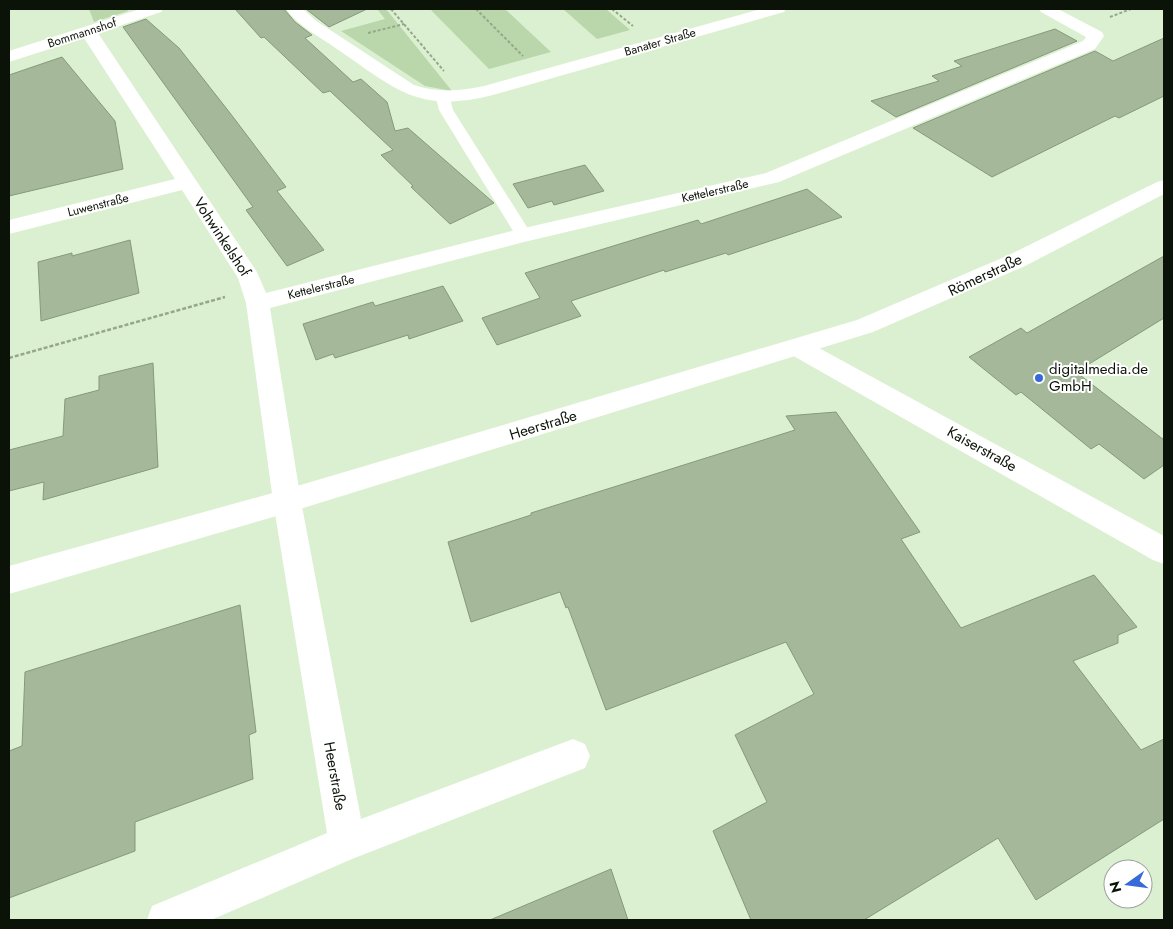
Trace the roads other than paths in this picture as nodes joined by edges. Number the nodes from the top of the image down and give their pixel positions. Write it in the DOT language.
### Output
graph roads {
  1 [pos="155,9"];
  2 [pos="294,9"];
  3 [pos="722,9"];
  4 [pos="778,9"];
  5 [pos="1047,9"];
  6 [pos="735,21"];
  7 [pos="88,31"];
  8 [pos="9,57"];
  9 [pos="443,98"];
  10 [pos="186,183"];
  11 [pos="1164,186"];
  12 [pos="9,227"];
  13 [pos="524,235"];
  14 [pos="255,296"];
  15 [pos="799,348"];
  16 [pos="287,501"];
  17 [pos="1164,551"];
  18 [pos="9,580"];
  19 [pos="573,756"];
  20 [pos="347,843"];
  21 [pos="166,920"];
  1 -- 7 [label="street, Bommannshof"];
  2 -- 9 [label="street, Banater Straße"];
  3 -- 6 [label="street"];
  4 -- 6 [label="street, Banater Straße"];
  5 -- 13 [label="street, Kettelerstraße"];
  6 -- 9 [label="street, Banater Straße"];
  7 -- 8 [label="street, Bommannshof"];
  7 -- 10 [label="street, Vohwinkelshof"];
  9 -- 13 [label="lane"];
  10 -- 12 [label="street, Luwenstraße"];
  10 -- 14 [label="street, Vohwinkelshof"];
  11 -- 15 [label="street, Römerstraße"];
  13 -- 14 [label="street, Kettelerstraße"];
  14 -- 16 [label="street, Vohwinkelshof"];
  15 -- 16 [label="street, Heerstraße"];
  15 -- 17 [label="street, Kaiserstraße"];
  16 -- 18 [label="street, Heerstraße"];
  16 -- 20 [label="street, Heerstraße"];
  19 -- 20 [label="street"];
  20 -- 21 [label="street"];
}
